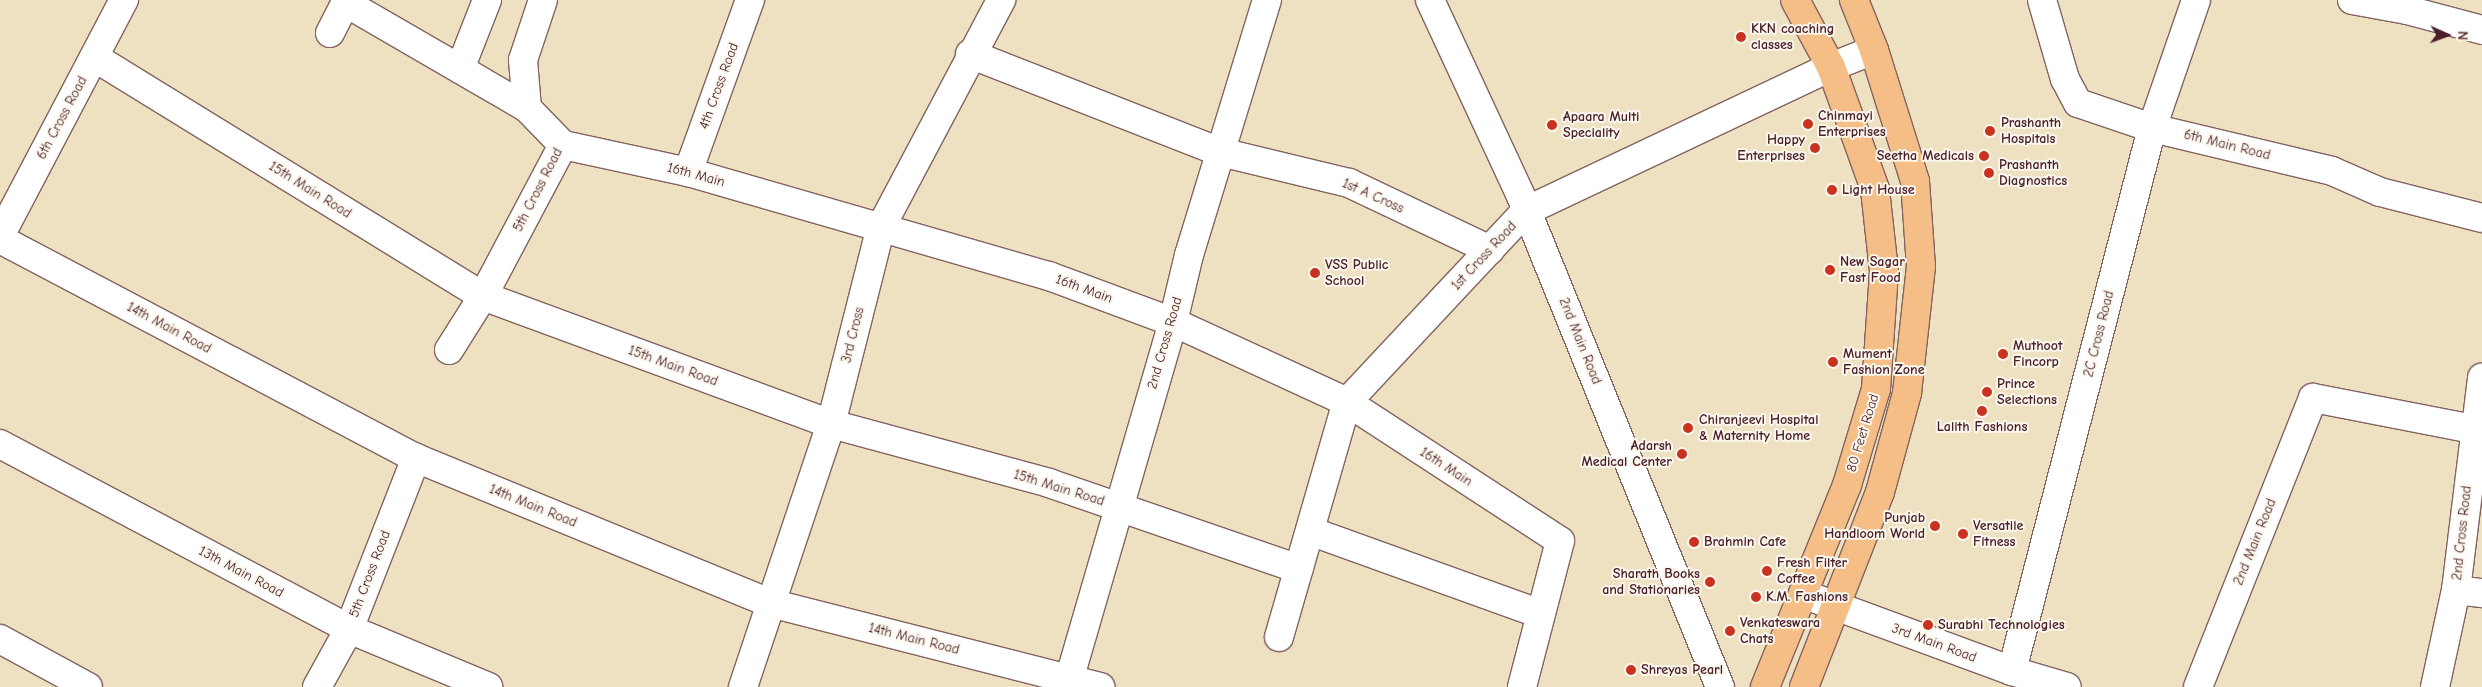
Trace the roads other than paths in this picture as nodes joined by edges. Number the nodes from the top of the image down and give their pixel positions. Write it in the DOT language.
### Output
graph roads {
  1 [pos="124,0"];
  2 [pos="487,0"];
  3 [pos="543,0"];
  4 [pos="750,0"];
  5 [pos="1001,0"];
  6 [pos="1267,0"];
  7 [pos="1430,0"];
  8 [pos="1796,0"];
  9 [pos="1854,0"];
  10 [pos="2042,0"];
  11 [pos="2196,0"];
  12 [pos="2352,0"];
  13 [pos="347,2"];
  14 [pos="2408,5"];
  15 [pos="2482,30"];
  16 [pos="330,33"];
  17 [pos="1874,50"];
  18 [pos="970,54"];
  19 [pos="94,58"];
  20 [pos="1831,67"];
  21 [pos="460,69"];
  22 [pos="527,108"];
  23 [pos="2152,128"];
  24 [pos="563,145"];
  25 [pos="1220,152"];
  26 [pos="688,172"];
  27 [pos="1526,211"];
  28 [pos="2482,218"];
  29 [pos="881,227"];
  30 [pos="0,237"];
  31 [pos="1490,250"];
  32 [pos="1921,267"];
  33 [pos="1884,271"];
  34 [pos="483,296"];
  35 [pos="1173,322"];
  36 [pos="449,350"];
  37 [pos="2482,378"];
  38 [pos="1347,402"];
  39 [pos="831,424"];
  40 [pos="2478,430"];
  41 [pos="0,444"];
  42 [pos="416,458"];
  43 [pos="1117,506"];
  44 [pos="1310,531"];
  45 [pos="1299,569"];
  46 [pos="2469,592"];
  47 [pos="1803,594"];
  48 [pos="770,603"];
  49 [pos="1835,607"];
  50 [pos="1541,614"];
  51 [pos="349,629"];
  52 [pos="1278,637"];
  53 [pos="0,639"];
  54 [pos="2012,671"];
  55 [pos="1068,683"];
  56 [pos="88,687"];
  57 [pos="317,687"];
  58 [pos="488,687"];
  59 [pos="743,687"];
  60 [pos="1100,687"];
  61 [pos="1522,687"];
  62 [pos="1720,687"];
  63 [pos="1765,687"];
  64 [pos="1804,687"];
  65 [pos="2066,687"];
  66 [pos="2198,687"];
  67 [pos="2435,687"];
  1 -- 19 [label="street, 6th Cross Road"];
  2 -- 21 [label="street"];
  3 -- 22 [label="street"];
  4 -- 26 [label="street, 4th Cross Road"];
  5 -- 18 [label="street, 3rd Cross"];
  6 -- 25 [label="street, 2nd Cross Road"];
  7 -- 27 [label="street, 2nd Main Road"];
  8 -- 20 [label="main road, 80 Feet Road"];
  9 -- 17 [label="main road"];
  10 -- 23 [label="street, 6th Main Road"];
  11 -- 23 [label="street, 2C Cross Road"];
  12 -- 14 [label="street"];
  13 -- 16 [label="street"];
  13 -- 21 [label="street, 5th Cross Road"];
  14 -- 15 [label="street"];
  17 -- 20 [label="street, 1st Cross Road"];
  17 -- 32 [label="main road"];
  18 -- 25 [label="street, 1st A Cross"];
  18 -- 29 [label="street, 3rd Cross"];
  19 -- 30 [label="street, 6th Cross Road"];
  19 -- 34 [label="street, 15th Main Road"];
  20 -- 27 [label="street, 1st Cross Road"];
  20 -- 33 [label="main road, 80 Feet Road"];
  21 -- 22 [label="street, 5th Cross Road"];
  22 -- 24 [label="street, 5th Cross Road"];
  23 -- 28 [label="street, 6th Main Road"];
  23 -- 54 [label="street, 2C Cross Road"];
  24 -- 26 [label="street, 16th Main"];
  24 -- 34 [label="street, 5th Cross Road"];
  25 -- 31 [label="street, 1st A Cross"];
  25 -- 35 [label="street, 2nd Cross Road"];
  26 -- 29 [label="street, 16th Main"];
  27 -- 31 [label="street, 1st Cross Road"];
  27 -- 62 [label="street, 2nd Main Road"];
  29 -- 35 [label="street, 16th Main"];
  29 -- 39 [label="street, 3rd Cross"];
  30 -- 42 [label="street, 14th Main Road"];
  31 -- 38 [label="street, 1st Cross Road"];
  32 -- 33 [label="main road"];
  32 -- 49 [label="main road"];
  33 -- 47 [label="main road, 80 Feet Road"];
  34 -- 36 [label="street, 5th Cross Road"];
  34 -- 39 [label="street, 15th Main Road"];
  35 -- 38 [label="street, 16th Main"];
  35 -- 43 [label="street, 2nd Cross Road"];
  37 -- 40 [label="street, 2nd Cross Road"];
  38 -- 44 [label="street, 1st Cross Road"];
  38 -- 50 [label="street, 16th Main"];
  39 -- 43 [label="street, 15th Main Road"];
  39 -- 48 [label="street, 3rd Cross"];
  40 -- 46 [label="street, 2nd Cross Road"];
  40 -- 66 [label="street, 2nd Main Road"];
  41 -- 51 [label="street, 13th Main Road"];
  42 -- 48 [label="street, 14th Main Road"];
  42 -- 51 [label="street, 5th Cross Road"];
  43 -- 45 [label="street, 15th Main Road"];
  43 -- 55 [label="street, 2nd Cross Road"];
  44 -- 45 [label="street, 1st Cross Road"];
  44 -- 50 [label="street"];
  45 -- 52 [label="street, 1st Cross Road"];
  46 -- 67 [label="street, 2nd Cross Road"];
  47 -- 49 [label="street, 3rd Main Road"];
  47 -- 63 [label="main road, 80 Feet Road"];
  48 -- 55 [label="street, 14th Main Road"];
  48 -- 59 [label="street, 3rd Cross"];
  49 -- 54 [label="street, 3rd Main Road"];
  49 -- 64 [label="main road"];
  50 -- 61 [label="street"];
  51 -- 57 [label="street, 5th Cross Road"];
  51 -- 58 [label="street, 13th Main Road"];
  53 -- 56 [label="street"];
  54 -- 65 [label="street, 3rd Main Road"];
  55 -- 60 [label="street, 14th Main Road"];
}
